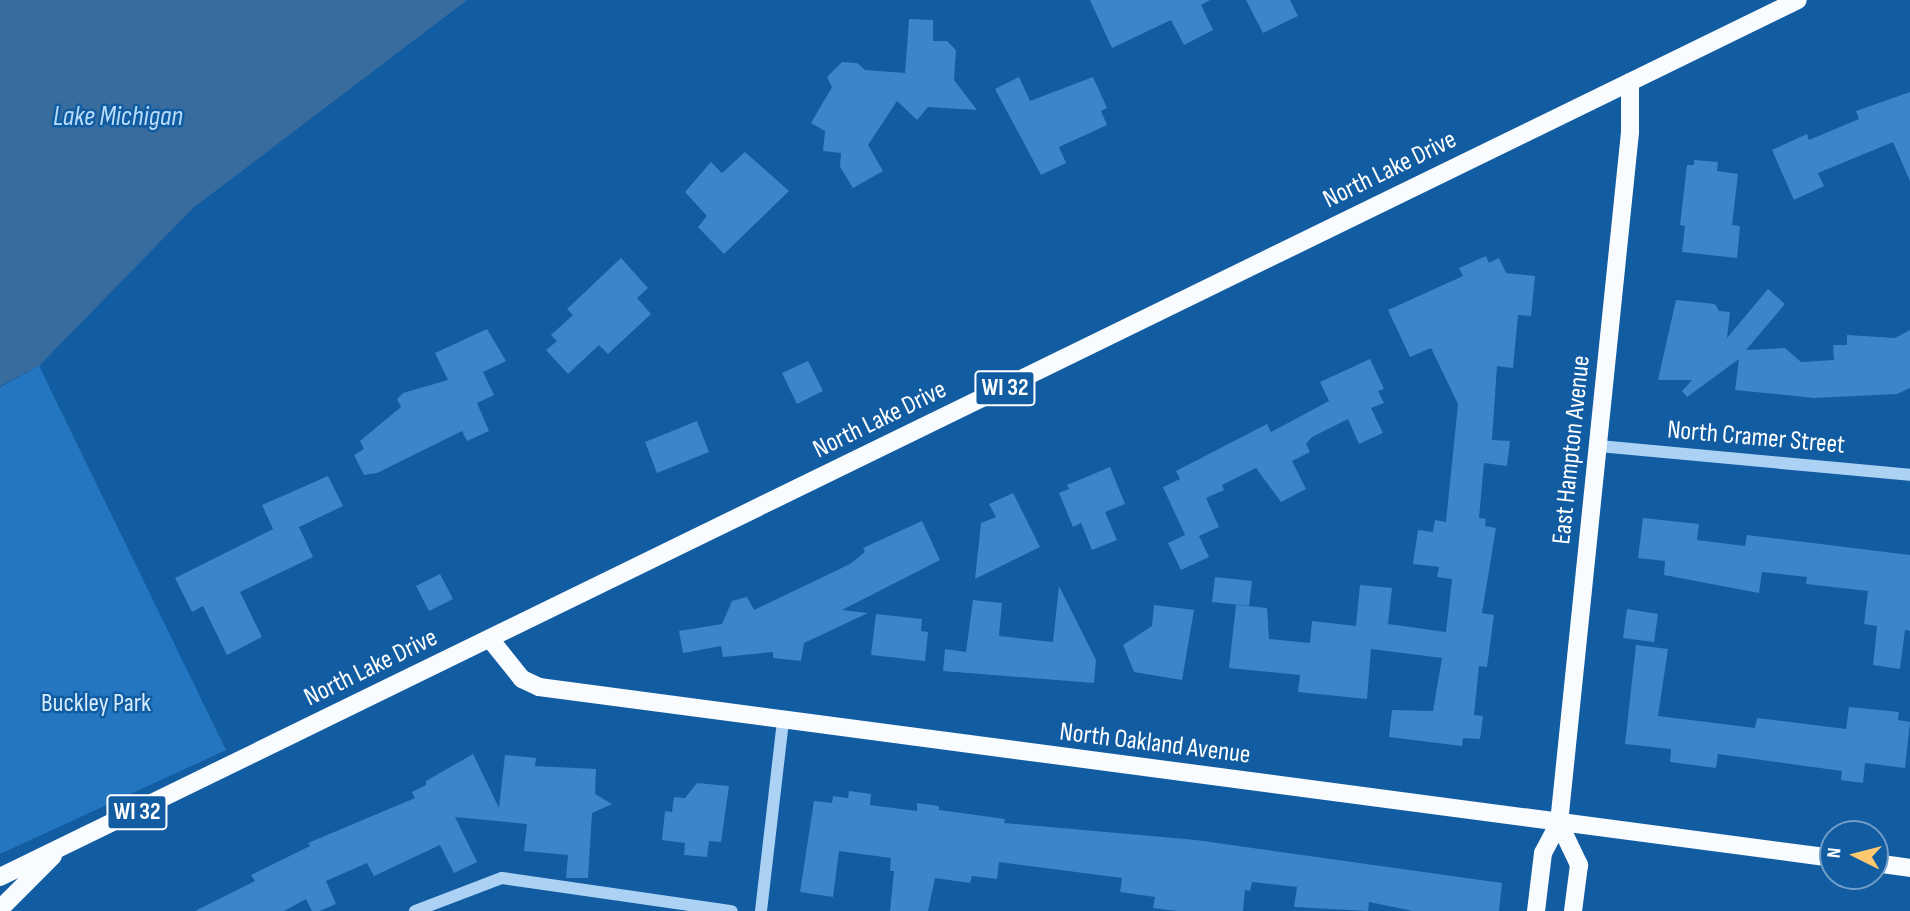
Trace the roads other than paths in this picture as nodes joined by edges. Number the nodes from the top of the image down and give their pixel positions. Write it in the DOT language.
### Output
graph roads {
  1 [pos="1798,0"];
  2 [pos="1630,82"];
  3 [pos="1599,446"];
  4 [pos="1910,475"];
  5 [pos="490,639"];
  6 [pos="783,722"];
  7 [pos="1559,823"];
  8 [pos="61,849"];
  9 [pos="1819,856"];
  10 [pos="1889,865"];
  11 [pos="1910,868"];
  12 [pos="0,877"];
  13 [pos="0,909"];
  14 [pos="415,911"];
  15 [pos="732,911"];
  16 [pos="761,911"];
  17 [pos="1536,911"];
  18 [pos="1573,911"];
  1 -- 2 [label="main road, North Lake Drive / WI 32"];
  2 -- 3 [label="main road, East Hampton Avenue"];
  2 -- 5 [label="main road, North Lake Drive / WI 32"];
  3 -- 4 [label="street, North Cramer Street"];
  3 -- 7 [label="main road, East Hampton Avenue"];
  5 -- 6 [label="main road, North Oakland Avenue"];
  5 -- 8 [label="main road, North Lake Drive / WI 32"];
  6 -- 7 [label="main road, North Oakland Avenue"];
  6 -- 16 [label="street"];
  7 -- 9 [label="main road, North Oakland Avenue"];
  7 -- 17 [label="main road"];
  7 -- 18 [label="main road"];
  8 -- 12 [label="main road, North Lake Drive / WI 32"];
  8 -- 13 [label="main road, North Lake Drive / WI 32"];
  10 -- 11 [label="main road"];
  14 -- 15 [label="street"];
}
